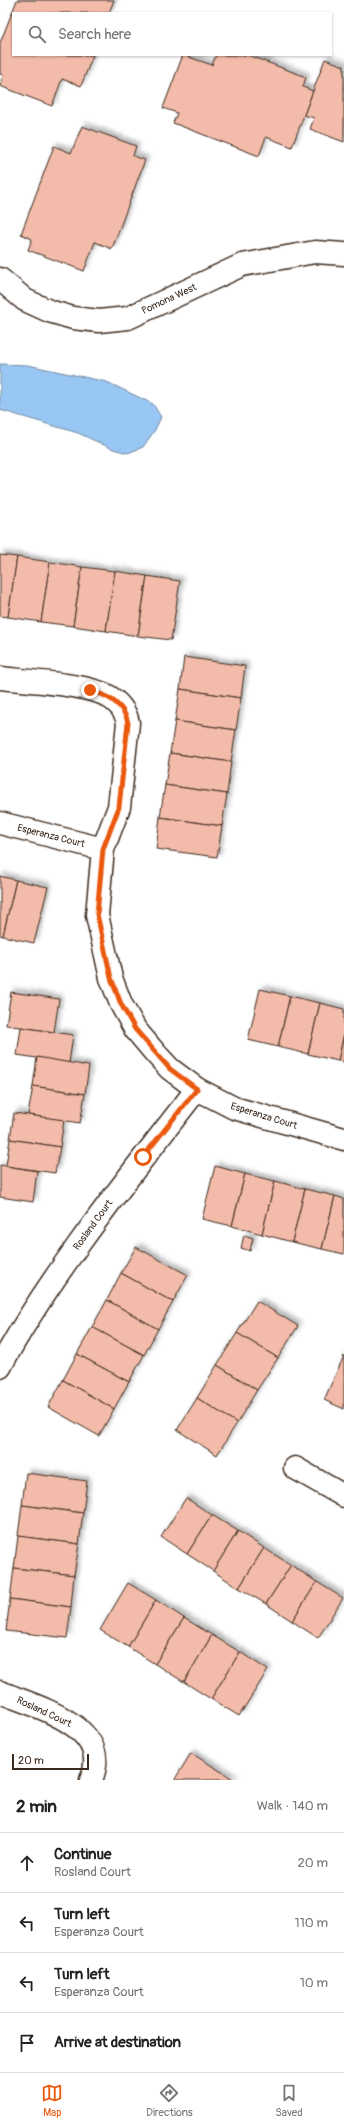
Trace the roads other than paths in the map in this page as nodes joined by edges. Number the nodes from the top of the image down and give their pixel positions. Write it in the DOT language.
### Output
graph roads {
  1 [pos="344,254"];
  2 [pos="0,279"];
  3 [pos="0,678"];
  4 [pos="0,823"];
  5 [pos="103,849"];
  6 [pos="197,1089"];
  7 [pos="344,1139"];
  8 [pos="0,1367"];
  9 [pos="296,1468"];
  10 [pos="344,1496"];
  11 [pos="0,1692"];
  12 [pos="91,1780"];
  1 -- 2 [label="street, Pomona West"];
  3 -- 5 [label="street, Esperanza Court"];
  4 -- 5 [label="street, Esperanza Court"];
  5 -- 6 [label="street, Esperanza Court"];
  6 -- 7 [label="street, Esperanza Court"];
  6 -- 8 [label="street, Rosland Court"];
  9 -- 10 [label="street"];
  11 -- 12 [label="street, Rosland Court"];
}
